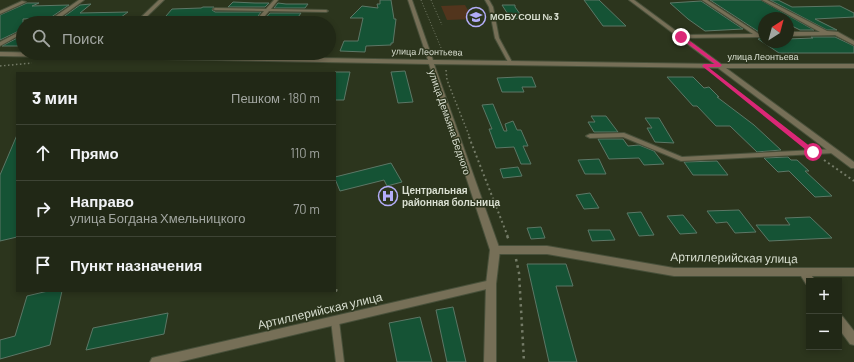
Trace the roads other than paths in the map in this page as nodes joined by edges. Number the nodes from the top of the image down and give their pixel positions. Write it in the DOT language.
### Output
graph roads {
  1 [pos="82,0"];
  2 [pos="162,0"];
  3 [pos="276,0"];
  4 [pos="410,0"];
  5 [pos="487,0"];
  6 [pos="631,0"];
  7 [pos="704,0"];
  8 [pos="764,0"];
  9 [pos="24,2"];
  10 [pos="215,9"];
  11 [pos="267,10"];
  12 [pos="326,11"];
  13 [pos="0,13"];
  14 [pos="59,16"];
  15 [pos="145,16"];
  16 [pos="262,16"];
  17 [pos="758,33"];
  18 [pos="826,33"];
  19 [pos="794,34"];
  20 [pos="16,35"];
  21 [pos="758,35"];
  22 [pos="681,37"];
  23 [pos="854,43"];
  24 [pos="0,44"];
  25 [pos="0,54"];
  26 [pos="16,54"];
  27 [pos="328,60"];
  28 [pos="430,61"];
  29 [pos="510,62"];
  30 [pos="720,66"];
  31 [pos="854,66"];
  32 [pos="590,136"];
  33 [pos="834,151"];
  34 [pos="854,166"];
  35 [pos="495,250"];
  36 [pos="804,272"];
  37 [pos="854,272"];
  38 [pos="808,278"];
  39 [pos="491,284"];
  40 [pos="335,321"];
  41 [pos="842,324"];
  42 [pos="854,340"];
  43 [pos="157,362"];
  44 [pos="340,362"];
  45 [pos="490,362"];
  1 -- 14 [label="street"];
  2 -- 15 [label="street"];
  3 -- 11 [label="street"];
  4 -- 28 [label="street, улица Демьяна Бедного"];
  5 -- 29 [label="lane"];
  6 -- 22 [label="street"];
  7 -- 17 [label="street"];
  8 -- 18 [label="street"];
  9 -- 13 [label="street"];
  10 -- 11 [label="street"];
  11 -- 12 [label="street"];
  11 -- 16 [label="street"];
  18 -- 19 [label="street"];
  18 -- 23 [label="street"];
  20 -- 24 [label="street"];
  21 -- 22 [label="street"];
  22 -- 30 [label="street"];
  25 -- 26 [label="street, улица Леонтьева"];
  27 -- 28 [label="street, улица Леонтьева"];
  28 -- 29 [label="street, улица Леонтьева"];
  28 -- 35 [label="street, улица Демьяна Бедного"];
  29 -- 30 [label="street, улица Леонтьева"];
  30 -- 31 [label="street, улица Леонтьева"];
  30 -- 33 [label="street"];
  32 -- 33 [label="street"];
  33 -- 34 [label="street"];
  35 -- 36 [label="street, Артиллерийская улица"];
  35 -- 39 [label="street, улица Демьяна Бедного"];
  36 -- 37 [label="street, Артиллерийская улица"];
  36 -- 38 [label="street"];
  39 -- 40 [label="street, Артиллерийская улица"];
  39 -- 45 [label="street, улица Демьяна Бедного"];
  40 -- 43 [label="street, Артиллерийская улица"];
  40 -- 44 [label="lane"];
  41 -- 42 [label="street"];
}
